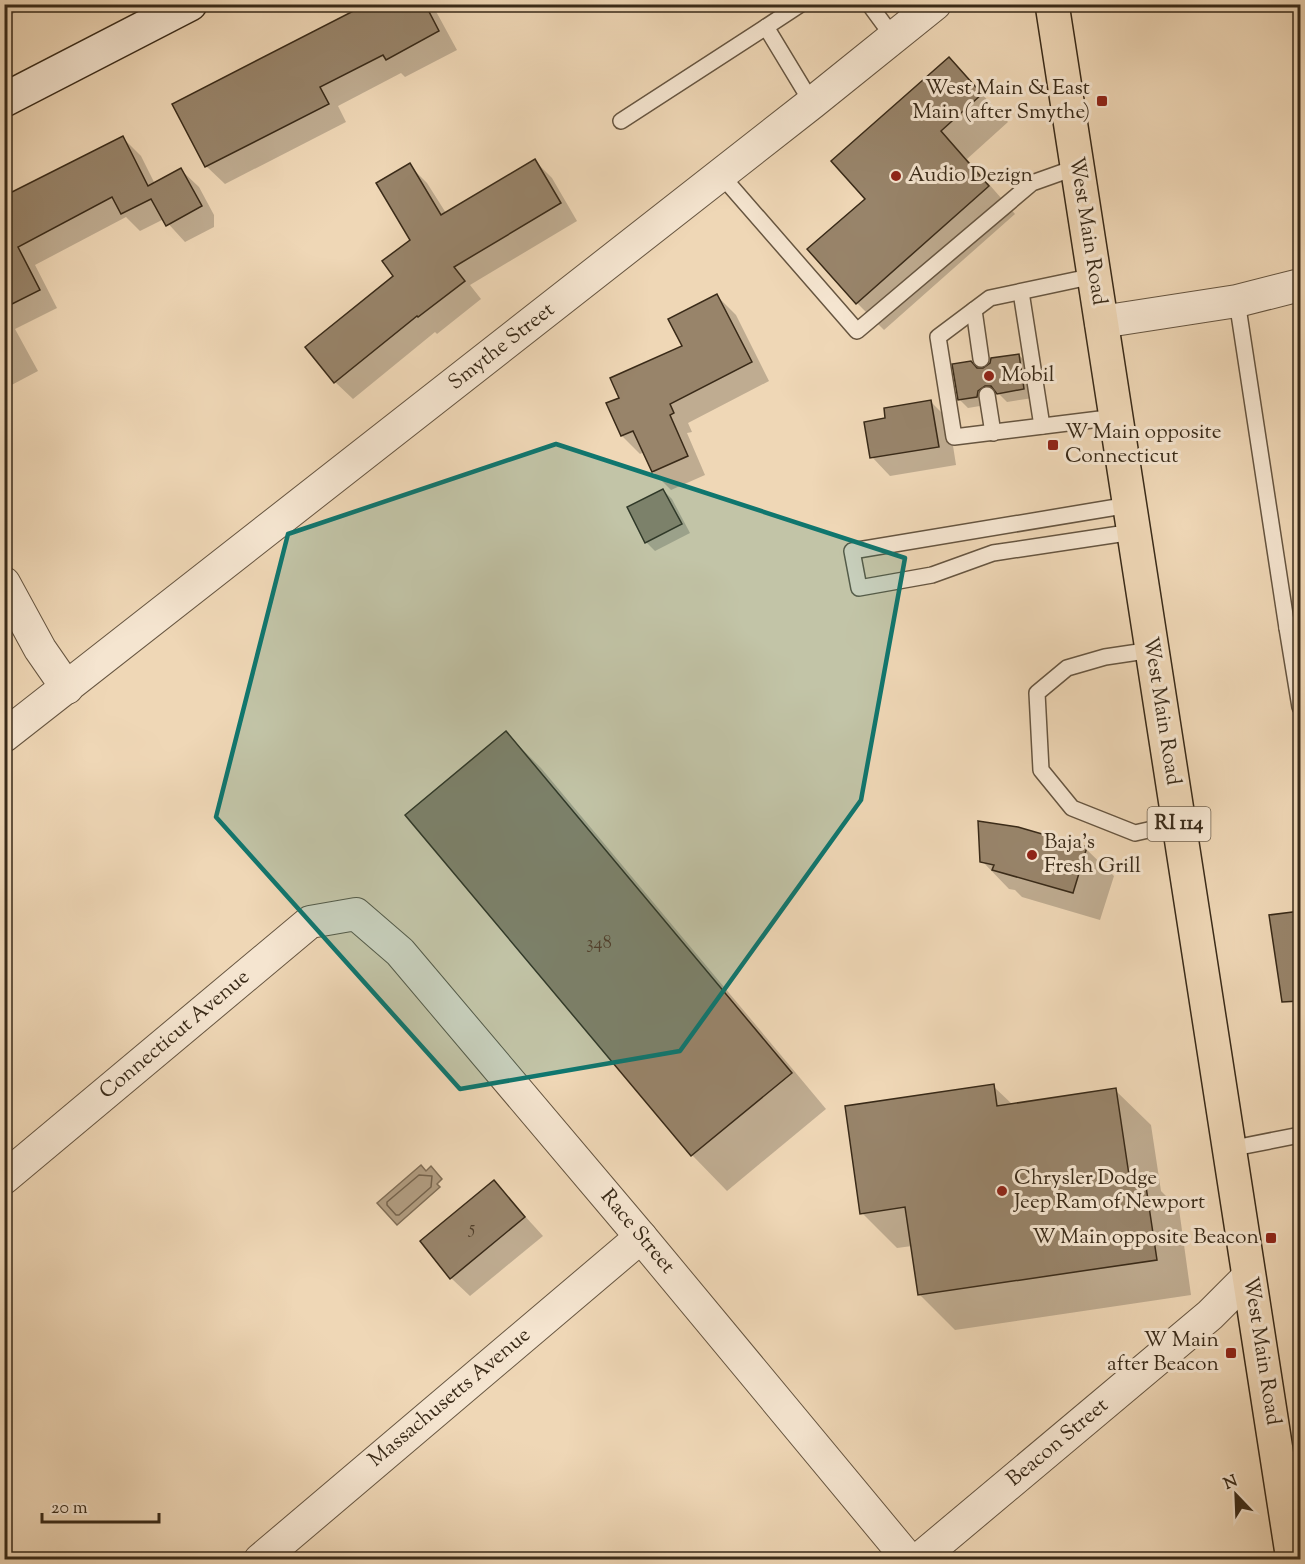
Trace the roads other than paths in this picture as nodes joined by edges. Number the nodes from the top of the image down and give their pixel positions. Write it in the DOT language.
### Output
graph roads {
  1 [pos="801,4"];
  2 [pos="869,4"];
  3 [pos="935,4"];
  4 [pos="1052,4"];
  5 [pos="189,5"];
  6 [pos="766,27"];
  7 [pos="894,38"];
  8 [pos="4,100"];
  9 [pos="812,103"];
  10 [pos="621,122"];
  11 [pos="1077,167"];
  12 [pos="720,175"];
  13 [pos="1094,276"];
  14 [pos="1300,285"];
  15 [pos="1021,292"];
  16 [pos="1237,301"];
  17 [pos="974,309"];
  18 [pos="1101,322"];
  19 [pos="981,359"];
  20 [pos="987,395"];
  21 [pos="1116,417"];
  22 [pos="1042,426"];
  23 [pos="993,433"];
  24 [pos="1131,518"];
  25 [pos="4,583"];
  26 [pos="1294,627"];
  27 [pos="1152,650"];
  28 [pos="67,688"];
  29 [pos="1300,707"];
  30 [pos="4,736"];
  31 [pos="1179,823"];
  32 [pos="356,914"];
  33 [pos="1300,1135"];
  34 [pos="1229,1149"];
  35 [pos="4,1178"];
  36 [pos="641,1237"];
  37 [pos="1249,1276"];
  38 [pos="260,1560"];
  39 [pos="909,1560"];
  40 [pos="918,1560"];
  41 [pos="1293,1560"];
  1 -- 6 [label="lane"];
  2 -- 7 [label="lane"];
  3 -- 7 [label="street, Smythe Street"];
  4 -- 11 [label="main road, West Main Road / RI 114"];
  5 -- 8 [label="street"];
  6 -- 9 [label="lane"];
  6 -- 10 [label="lane"];
  7 -- 9 [label="street, Smythe Street"];
  9 -- 12 [label="street, Smythe Street"];
  11 -- 12 [label="lane"];
  11 -- 13 [label="main road, West Main Road / RI 114"];
  12 -- 28 [label="street, Smythe Street"];
  13 -- 15 [label="lane"];
  13 -- 18 [label="main road, West Main Road / RI 114"];
  14 -- 16 [label="street"];
  15 -- 17 [label="lane"];
  15 -- 22 [label="lane"];
  16 -- 18 [label="street"];
  16 -- 26 [label="lane"];
  17 -- 19 [label="lane"];
  17 -- 23 [label="lane"];
  18 -- 21 [label="main road, West Main Road / RI 114"];
  20 -- 23 [label="lane"];
  21 -- 22 [label="lane"];
  21 -- 24 [label="main road, West Main Road / RI 114"];
  22 -- 23 [label="lane"];
  24 -- 24 [label="lane"];
  24 -- 27 [label="main road, West Main Road / RI 114"];
  25 -- 28 [label="street"];
  26 -- 29 [label="lane"];
  27 -- 31 [label="main road, West Main Road / RI 114"];
  27 -- 31 [label="lane"];
  28 -- 30 [label="street, Smythe Street"];
  31 -- 34 [label="main road, West Main Road / RI 114"];
  32 -- 35 [label="street, Connecticut Avenue"];
  32 -- 36 [label="street, Race Street"];
  33 -- 34 [label="lane"];
  34 -- 37 [label="main road, West Main Road / RI 114"];
  36 -- 38 [label="street, Massachusetts Avenue"];
  36 -- 39 [label="street, Race Street"];
  37 -- 40 [label="street, Beacon Street"];
  37 -- 41 [label="main road, West Main Road / RI 114"];
}
